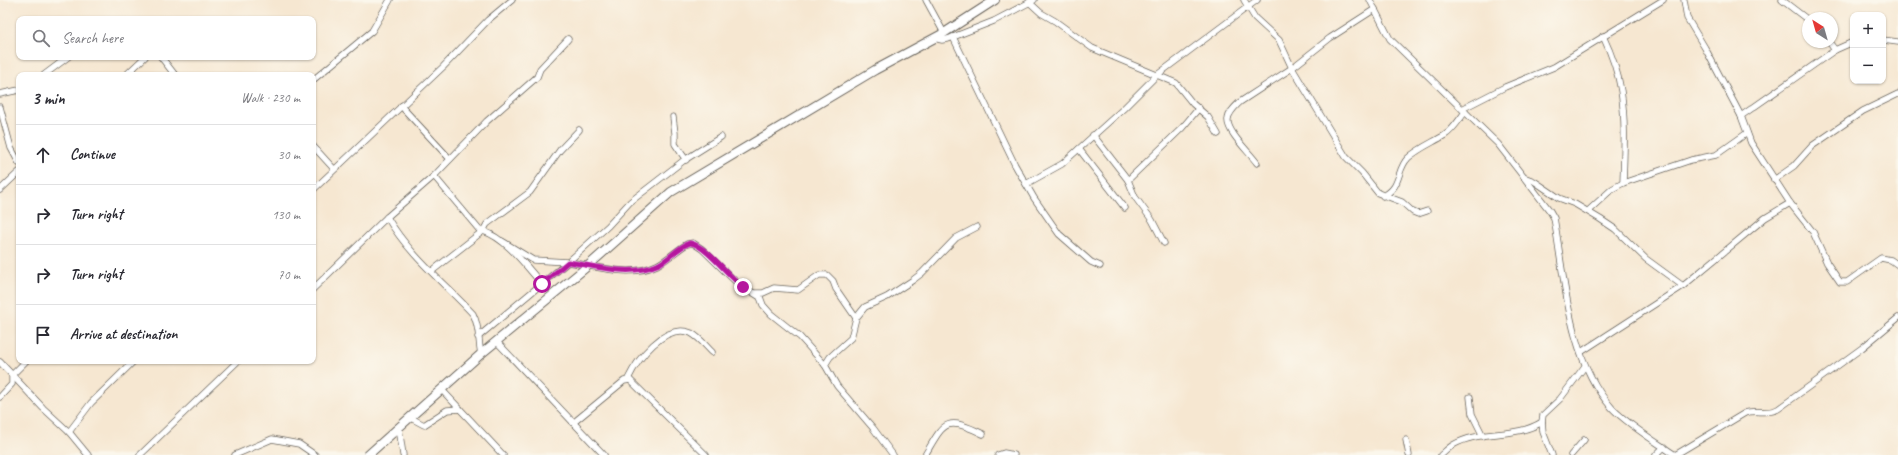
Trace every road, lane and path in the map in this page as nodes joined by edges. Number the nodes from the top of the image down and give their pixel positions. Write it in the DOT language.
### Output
graph roads {
  1 [pos="390,0"];
  2 [pos="512,0"];
  3 [pos="926,0"];
  4 [pos="994,0"];
  5 [pos="1244,0"];
  6 [pos="1257,0"];
  7 [pos="1370,0"];
  8 [pos="1663,0"];
  9 [pos="1684,0"];
  10 [pos="1782,0"];
  11 [pos="1032,1"];
  12 [pos="1247,7"];
  13 [pos="1375,9"];
  14 [pos="1802,15"];
  15 [pos="944,33"];
  16 [pos="1603,36"];
  17 [pos="953,37"];
  18 [pos="934,38"];
  19 [pos="568,39"];
  20 [pos="1886,40"];
  21 [pos="1898,42"];
  22 [pos="1850,43"];
  23 [pos="1835,50"];
  24 [pos="64,60"];
  25 [pos="142,60"];
  26 [pos="163,60"];
  27 [pos="1292,68"];
  28 [pos="48,72"];
  29 [pos="129,72"];
  30 [pos="173,72"];
  31 [pos="1157,75"];
  32 [pos="316,78"];
  33 [pos="16,91"];
  34 [pos="0,94"];
  35 [pos="1898,94"];
  36 [pos="0,106"];
  37 [pos="401,106"];
  38 [pos="1198,108"];
  39 [pos="1464,110"];
  40 [pos="1741,116"];
  41 [pos="673,117"];
  42 [pos="579,130"];
  43 [pos="1747,133"];
  44 [pos="1218,134"];
  45 [pos="1093,135"];
  46 [pos="721,137"];
  47 [pos="316,149"];
  48 [pos="1079,149"];
  49 [pos="16,158"];
  50 [pos="450,159"];
  51 [pos="686,160"];
  52 [pos="1257,163"];
  53 [pos="334,169"];
  54 [pos="16,175"];
  55 [pos="434,176"];
  56 [pos="1525,178"];
  57 [pos="1128,180"];
  58 [pos="1774,180"];
  59 [pos="1026,184"];
  60 [pos="1623,184"];
  61 [pos="316,187"];
  62 [pos="0,190"];
  63 [pos="1383,196"];
  64 [pos="1790,203"];
  65 [pos="1125,208"];
  66 [pos="1427,211"];
  67 [pos="1588,211"];
  68 [pos="387,217"];
  69 [pos="977,227"];
  70 [pos="482,231"];
  71 [pos="502,242"];
  72 [pos="1164,243"];
  73 [pos="568,262"];
  74 [pos="589,265"];
  75 [pos="1898,265"];
  76 [pos="1100,266"];
  77 [pos="432,271"];
  78 [pos="542,284"];
  79 [pos="316,286"];
  80 [pos="1683,286"];
  81 [pos="754,293"];
  82 [pos="856,318"];
  83 [pos="1898,318"];
  84 [pos="478,337"];
  85 [pos="497,342"];
  86 [pos="712,352"];
  87 [pos="1581,352"];
  88 [pos="481,354"];
  89 [pos="0,362"];
  90 [pos="23,364"];
  91 [pos="131,364"];
  92 [pos="235,364"];
  93 [pos="825,365"];
  94 [pos="1585,366"];
  95 [pos="12,375"];
  96 [pos="628,379"];
  97 [pos="442,390"];
  98 [pos="0,397"];
  99 [pos="1470,397"];
  100 [pos="460,409"];
  101 [pos="411,418"];
  102 [pos="1542,422"];
  103 [pos="573,423"];
  104 [pos="399,428"];
  105 [pos="68,432"];
  106 [pos="982,434"];
  107 [pos="1483,436"];
  108 [pos="1406,440"];
  109 [pos="1584,440"];
  110 [pos="1664,447"];
  111 [pos="88,455"];
  112 [pos="140,455"];
  113 [pos="235,455"];
  114 [pos="315,455"];
  115 [pos="368,455"];
  116 [pos="403,455"];
  117 [pos="503,455"];
  118 [pos="604,455"];
  119 [pos="706,455"];
  120 [pos="893,455"];
  121 [pos="925,455"];
  122 [pos="998,455"];
  123 [pos="1014,455"];
  124 [pos="1409,455"];
  125 [pos="1441,455"];
  126 [pos="1552,455"];
  127 [pos="1571,455"];
  128 [pos="1656,455"];
  129 [pos="1675,455"];
  1 -- 32 [label="street"];
  2 -- 37 [label="street"];
  3 -- 15 [label="street"];
  4 -- 15 [label="main road"];
  5 -- 12 [label="street"];
  6 -- 12 [label="street"];
  7 -- 13 [label="street"];
  8 -- 16 [label="street"];
  9 -- 40 [label="street"];
  10 -- 14 [label="street"];
  11 -- 17 [label="street"];
  11 -- 31 [label="street"];
  12 -- 27 [label="street"];
  12 -- 31 [label="street"];
  13 -- 27 [label="street"];
  13 -- 39 [label="street"];
  15 -- 18 [label="main road"];
  16 -- 39 [label="street"];
  16 -- 60 [label="street"];
  17 -- 18 [label="street"];
  17 -- 59 [label="street"];
  18 -- 74 [label="main road"];
  19 -- 50 [label="street"];
  20 -- 21 [label="street"];
  22 -- 23 [label="street"];
  23 -- 40 [label="street"];
  24 -- 28 [label="street"];
  25 -- 29 [label="street"];
  26 -- 30 [label="street"];
  27 -- 52 [label="street"];
  27 -- 63 [label="street"];
  31 -- 38 [label="street"];
  31 -- 45 [label="street"];
  33 -- 34 [label="street"];
  35 -- 58 [label="street"];
  36 -- 49 [label="street"];
  37 -- 50 [label="street"];
  37 -- 53 [label="street"];
  38 -- 44 [label="street"];
  38 -- 57 [label="street"];
  39 -- 56 [label="street"];
  39 -- 63 [label="street"];
  40 -- 43 [label="street"];
  41 -- 51 [label="street"];
  42 -- 70 [label="street"];
  43 -- 58 [label="street"];
  43 -- 60 [label="street"];
  45 -- 48 [label="street"];
  45 -- 57 [label="street"];
  46 -- 51 [label="street"];
  47 -- 53 [label="street"];
  48 -- 59 [label="street"];
  48 -- 65 [label="street"];
  50 -- 55 [label="street"];
  51 -- 73 [label="street"];
  53 -- 61 [label="street"];
  54 -- 62 [label="street"];
  55 -- 68 [label="street"];
  55 -- 70 [label="street"];
  56 -- 67 [label="street"];
  56 -- 87 [label="street"];
  57 -- 72 [label="street"];
  58 -- 64 [label="street"];
  59 -- 76 [label="street"];
  60 -- 67 [label="street"];
  63 -- 66 [label="street"];
  64 -- 75 [label="street"];
  64 -- 80 [label="street"];
  67 -- 80 [label="street"];
  68 -- 77 [label="street"];
  68 -- 79 [label="street"];
  69 -- 82 [label="street"];
  70 -- 71 [label="street"];
  70 -- 77 [label="street"];
  71 -- 73 [label="street"];
  71 -- 78 [label="street"];
  73 -- 74 [label="street"];
  73 -- 78 [label="street"];
  74 -- 81 [label="street"];
  74 -- 85 [label="main road"];
  77 -- 84 [label="street"];
  78 -- 84 [label="street"];
  80 -- 87 [label="street"];
  81 -- 82 [label="street"];
  81 -- 93 [label="street"];
  82 -- 93 [label="street"];
  83 -- 129 [label="street"];
  84 -- 88 [label="street"];
  85 -- 88 [label="main road"];
  85 -- 103 [label="street"];
  86 -- 96 [label="street"];
  87 -- 94 [label="street"];
  88 -- 97 [label="main road"];
  89 -- 95 [label="street"];
  90 -- 95 [label="street"];
  91 -- 105 [label="street"];
  92 -- 112 [label="street"];
  93 -- 120 [label="street"];
  94 -- 102 [label="street"];
  94 -- 110 [label="street"];
  95 -- 98 [label="street"];
  95 -- 105 [label="street"];
  96 -- 103 [label="street"];
  96 -- 119 [label="street"];
  97 -- 100 [label="street"];
  97 -- 101 [label="main road"];
  99 -- 107 [label="street"];
  100 -- 101 [label="street"];
  100 -- 117 [label="street"];
  101 -- 104 [label="main road"];
  102 -- 107 [label="street"];
  102 -- 126 [label="street"];
  103 -- 118 [label="street"];
  104 -- 115 [label="main road"];
  104 -- 116 [label="street"];
  105 -- 111 [label="street"];
  106 -- 121 [label="street"];
  107 -- 125 [label="street"];
  108 -- 124 [label="street"];
  109 -- 127 [label="street"];
  110 -- 128 [label="street"];
  110 -- 129 [label="street"];
  113 -- 114 [label="street"];
  122 -- 123 [label="street"];
}
